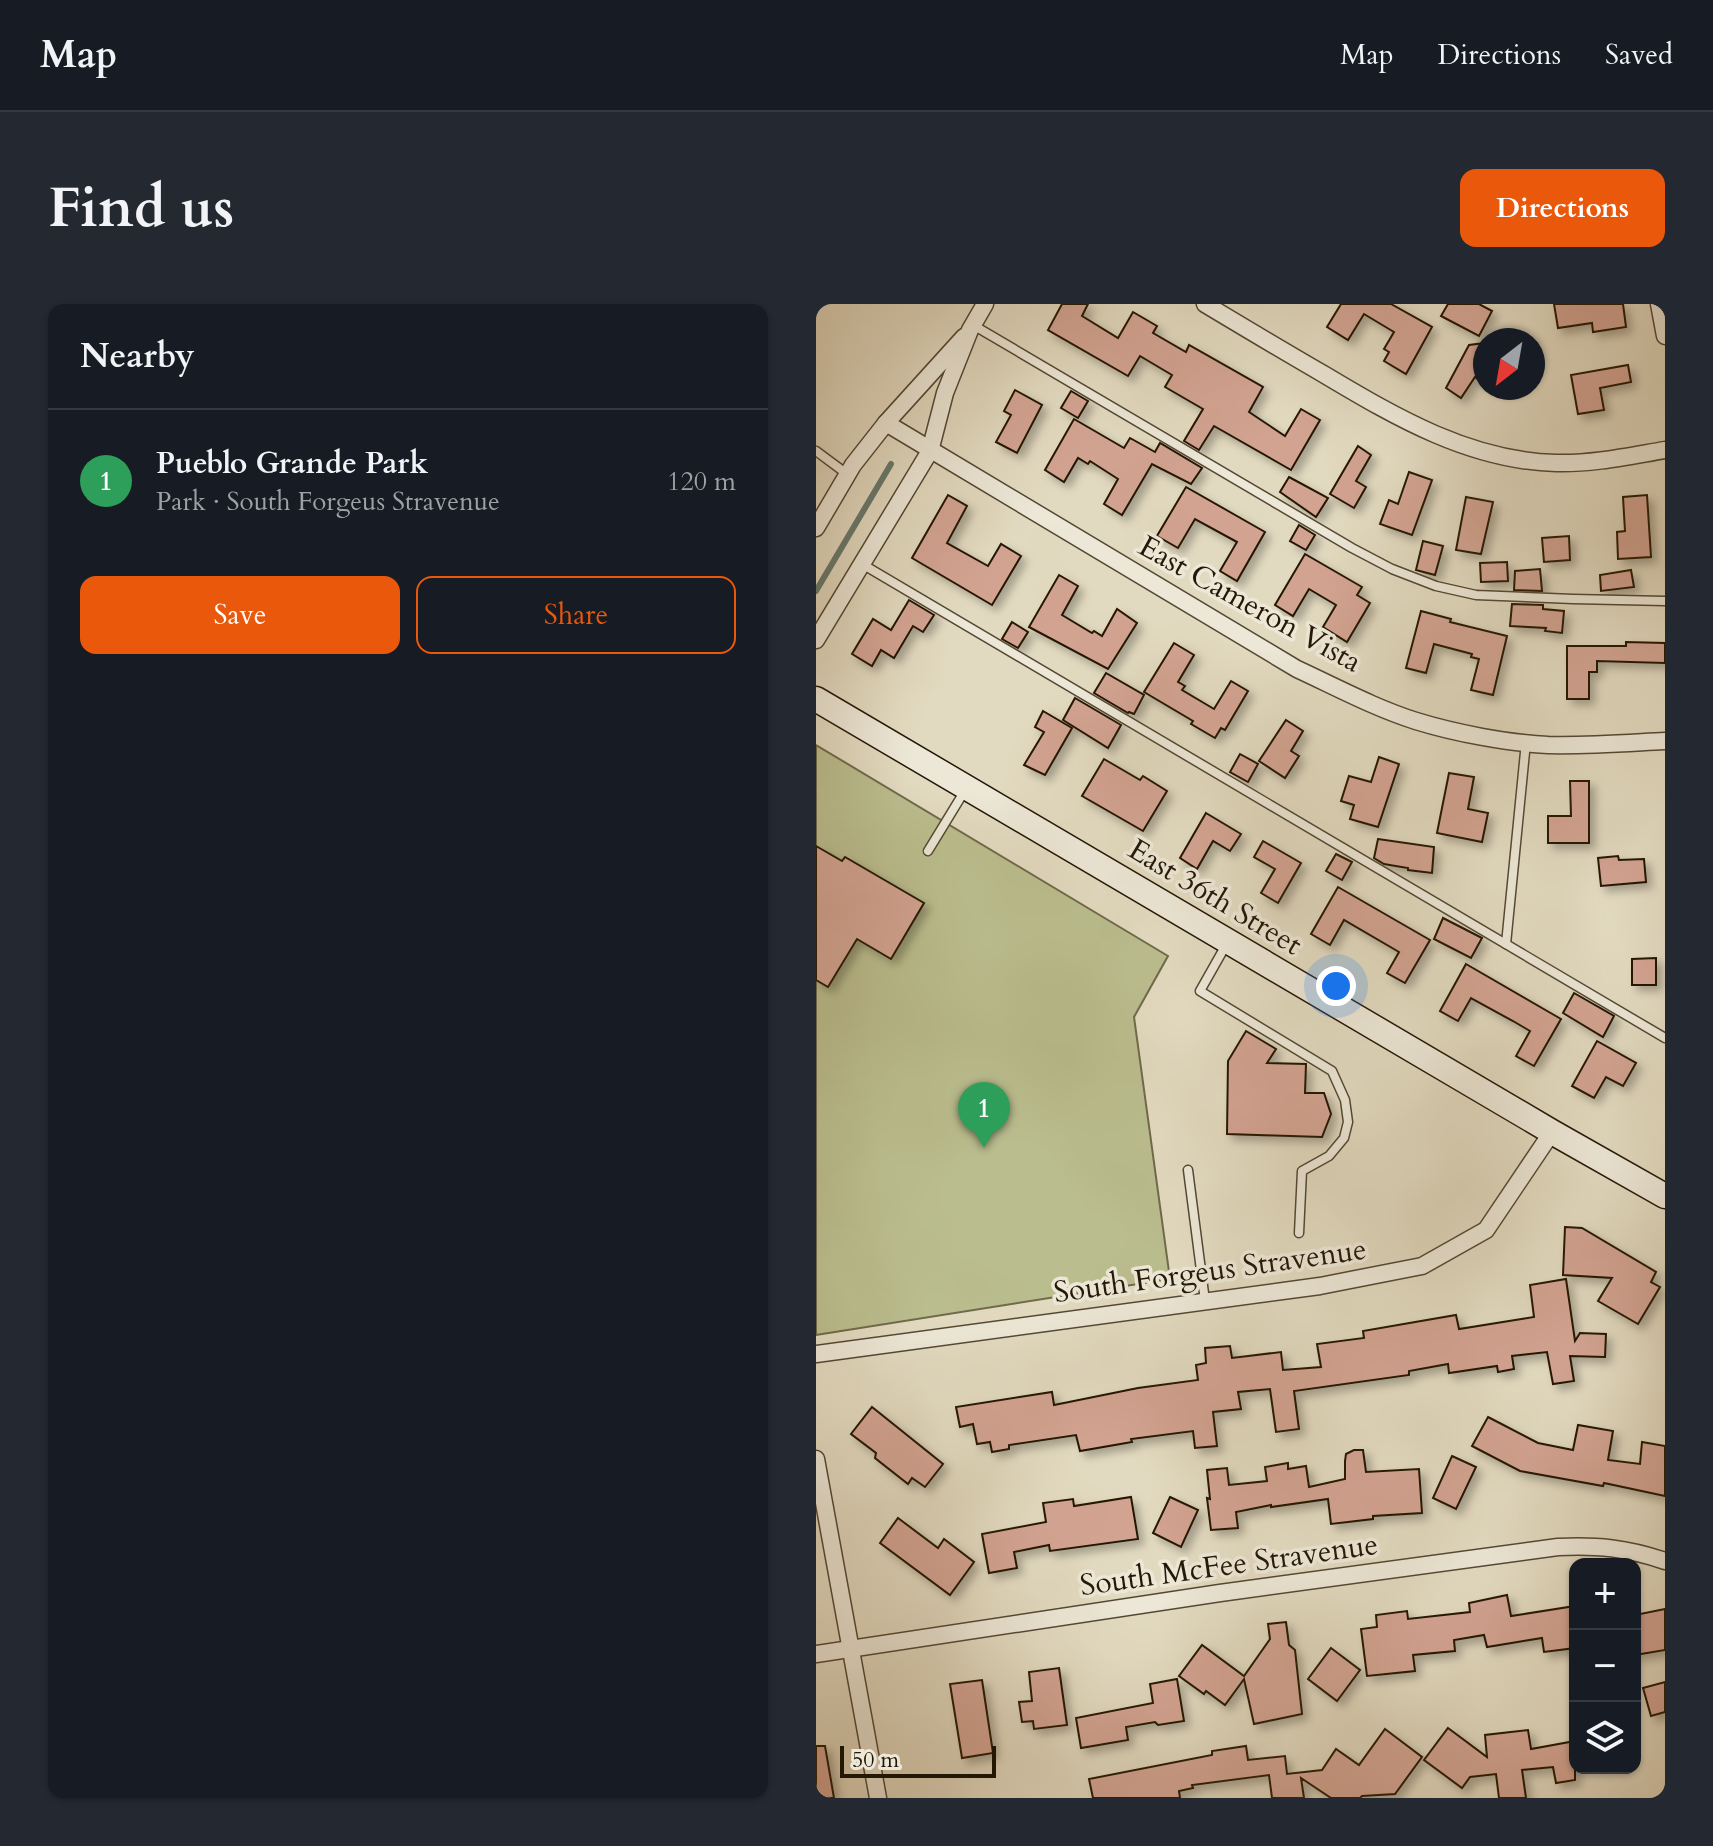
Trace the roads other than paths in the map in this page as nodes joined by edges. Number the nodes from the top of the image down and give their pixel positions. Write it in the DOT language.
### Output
graph roads {
  1 [pos="985,304"];
  2 [pos="1205,304"];
  3 [pos="1659,304"];
  4 [pos="972,328"];
  5 [pos="1665,336"];
  6 [pos="886,423"];
  7 [pos="1665,450"];
  8 [pos="816,451"];
  9 [pos="930,451"];
  10 [pos="848,474"];
  11 [pos="816,528"];
  12 [pos="862,564"];
  13 [pos="1665,601"];
  14 [pos="816,640"];
  15 [pos="816,699"];
  16 [pos="1665,741"];
  17 [pos="1526,742"];
  18 [pos="967,788"];
  19 [pos="928,851"];
  20 [pos="1227,941"];
  21 [pos="1506,944"];
  22 [pos="1665,1038"];
  23 [pos="1552,1132"];
  24 [pos="1188,1170"];
  25 [pos="1665,1196"];
  26 [pos="1299,1233"];
  27 [pos="1205,1302"];
  28 [pos="816,1354"];
  29 [pos="816,1459"];
  30 [pos="1665,1561"];
  31 [pos="850,1649"];
  32 [pos="816,1654"];
  33 [pos="878,1798"];
  1 -- 4 [label="street"];
  2 -- 7 [label="street"];
  3 -- 5 [label="street"];
  4 -- 6 [label="street"];
  4 -- 9 [label="street"];
  4 -- 13 [label="lane"];
  6 -- 9 [label="street, East Cameron Vista"];
  6 -- 10 [label="street"];
  8 -- 10 [label="lane"];
  9 -- 12 [label="street"];
  9 -- 17 [label="street, East Cameron Vista"];
  10 -- 11 [label="street"];
  12 -- 14 [label="street"];
  12 -- 21 [label="lane"];
  15 -- 18 [label="main road, East 36th Street"];
  16 -- 17 [label="street, East Cameron Vista"];
  17 -- 21 [label="lane"];
  18 -- 19 [label="lane"];
  18 -- 20 [label="main road, East 36th Street"];
  20 -- 23 [label="main road, East 36th Street"];
  20 -- 26 [label="lane"];
  21 -- 22 [label="lane"];
  23 -- 25 [label="main road, East 36th Street"];
  23 -- 27 [label="street, South Forgeus Stravenue"];
  24 -- 27 [label="lane"];
  27 -- 28 [label="street, South Forgeus Stravenue"];
  29 -- 31 [label="street"];
  30 -- 31 [label="street, South McFee Stravenue"];
  31 -- 32 [label="street, South McFee Stravenue"];
  31 -- 33 [label="street"];
}
